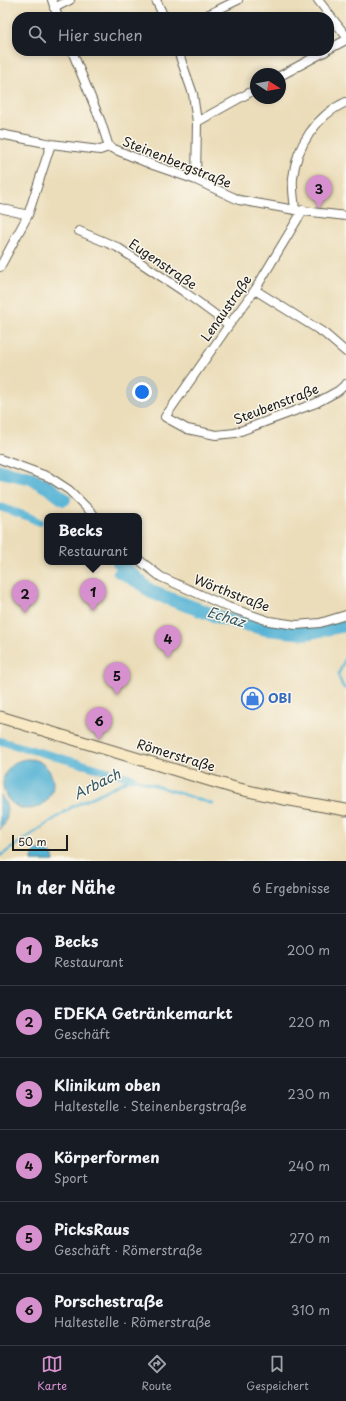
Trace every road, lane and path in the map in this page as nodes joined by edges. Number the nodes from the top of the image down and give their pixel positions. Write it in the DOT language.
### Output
graph roads {
  1 [pos="70,0"];
  2 [pos="156,0"];
  3 [pos="238,0"];
  4 [pos="318,0"];
  5 [pos="53,4"];
  6 [pos="162,12"];
  7 [pos="213,12"];
  8 [pos="327,12"];
  9 [pos="334,21"];
  10 [pos="346,36"];
  11 [pos="346,40"];
  12 [pos="334,46"];
  13 [pos="74,56"];
  14 [pos="180,56"];
  15 [pos="317,56"];
  16 [pos="286,73"];
  17 [pos="250,92"];
  18 [pos="346,102"];
  19 [pos="197,122"];
  20 [pos="0,134"];
  21 [pos="51,144"];
  22 [pos="110,147"];
  23 [pos="196,180"];
  24 [pos="0,208"];
  25 [pos="299,210"];
  26 [pos="28,215"];
  27 [pos="346,216"];
  28 [pos="79,232"];
  29 [pos="0,266"];
  30 [pos="255,290"];
  31 [pos="229,324"];
  32 [pos="346,352"];
  33 [pos="346,384"];
  34 [pos="165,417"];
  35 [pos="0,459"];
  36 [pos="92,513"];
  37 [pos="142,562"];
  38 [pos="346,615"];
  39 [pos="0,717"];
  40 [pos="346,810"];
  1 -- 5 [label="street"];
  2 -- 6 [label="street"];
  3 -- 7 [label="street"];
  4 -- 8 [label="street"];
  9 -- 10 [label="street"];
  11 -- 12 [label="street"];
  13 -- 22 [label="street"];
  14 -- 19 [label="street"];
  15 -- 16 [label="street"];
  17 -- 19 [label="street"];
  18 -- 25 [label="street"];
  19 -- 23 [label="street"];
  20 -- 21 [label="street, Steinenbergstraße"];
  21 -- 22 [label="street, Steinenbergstraße"];
  21 -- 26 [label="street"];
  22 -- 23 [label="street, Steinenbergstraße"];
  23 -- 25 [label="street, Steinenbergstraße"];
  24 -- 26 [label="street"];
  25 -- 27 [label="street, Steinenbergstraße"];
  25 -- 30 [label="street, Lenaustraße"];
  26 -- 29 [label="street"];
  28 -- 31 [label="street, Eugenstraße"];
  30 -- 31 [label="street, Lenaustraße"];
  30 -- 32 [label="street"];
  31 -- 34 [label="street, Lenaustraße"];
  33 -- 34 [label="street, Steubenstraße"];
  35 -- 36 [label="street"];
  37 -- 38 [label="street, Wörthstraße"];
  39 -- 40 [label="main road, Römerstraße"];
}
